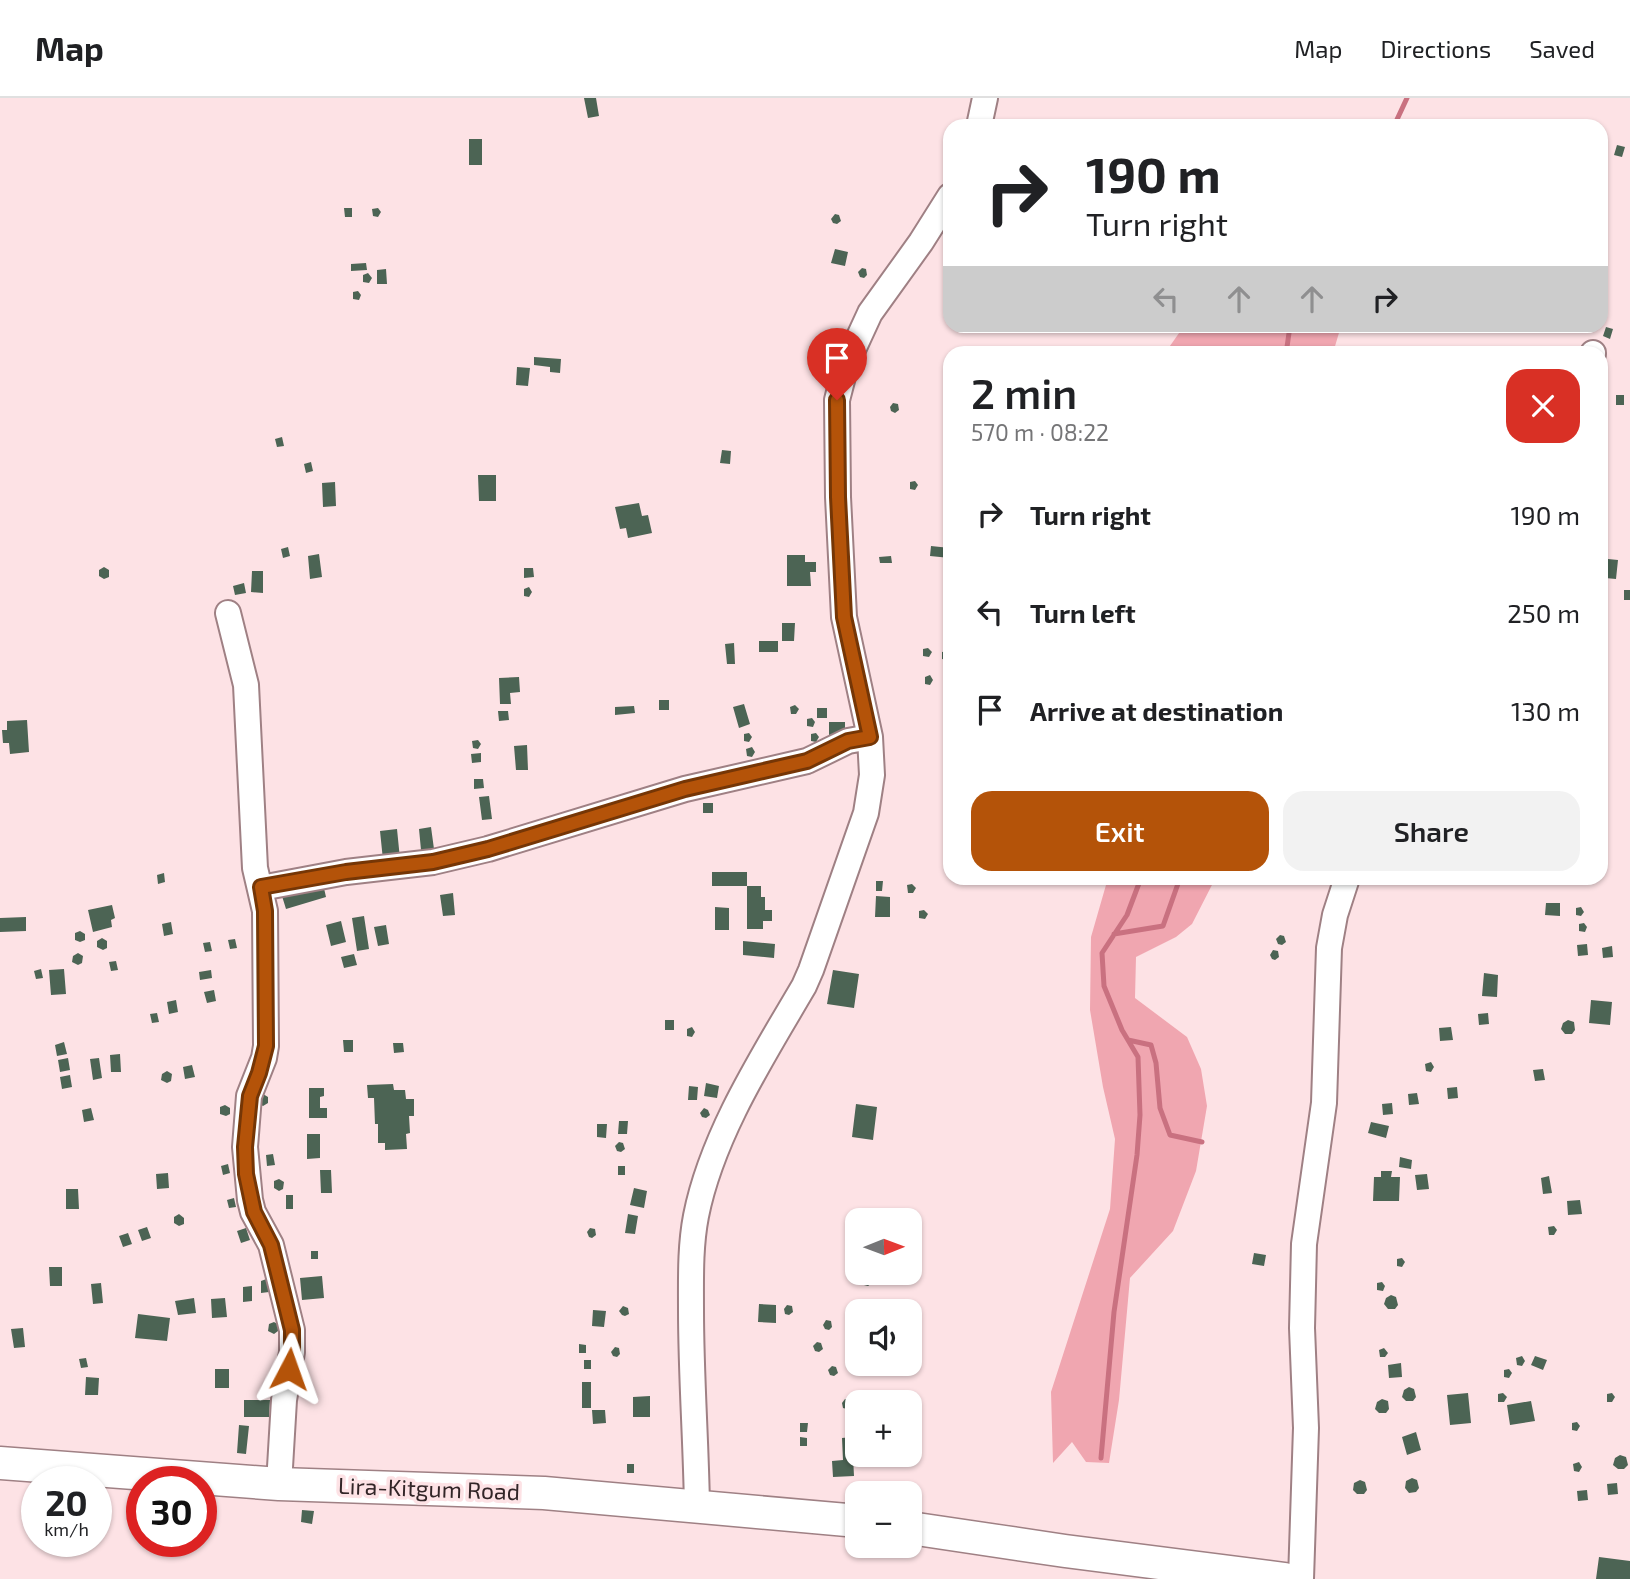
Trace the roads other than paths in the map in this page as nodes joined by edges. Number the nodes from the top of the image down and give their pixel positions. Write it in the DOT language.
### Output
graph roads {
  1 [pos="985,98"];
  2 [pos="980,119"];
  3 [pos="943,208"];
  4 [pos="228,613"];
  5 [pos="870,737"];
  6 [pos="1345,885"];
  7 [pos="261,887"];
  8 [pos="0,1463"];
  9 [pos="279,1484"];
  10 [pos="697,1507"];
  11 [pos="845,1520"];
  12 [pos="922,1530"];
  13 [pos="1285,1579"];
  14 [pos="1301,1579"];
  1 -- 2 [label="street"];
  3 -- 5 [label="street"];
  4 -- 7 [label="street"];
  5 -- 7 [label="street"];
  5 -- 10 [label="street"];
  6 -- 14 [label="street"];
  7 -- 9 [label="street"];
  8 -- 9 [label="main road, Lira-Kitgum Road"];
  9 -- 10 [label="main road, Lira-Kitgum Road"];
  10 -- 11 [label="main road, Lira-Kitgum Road"];
  12 -- 13 [label="main road"];
}
